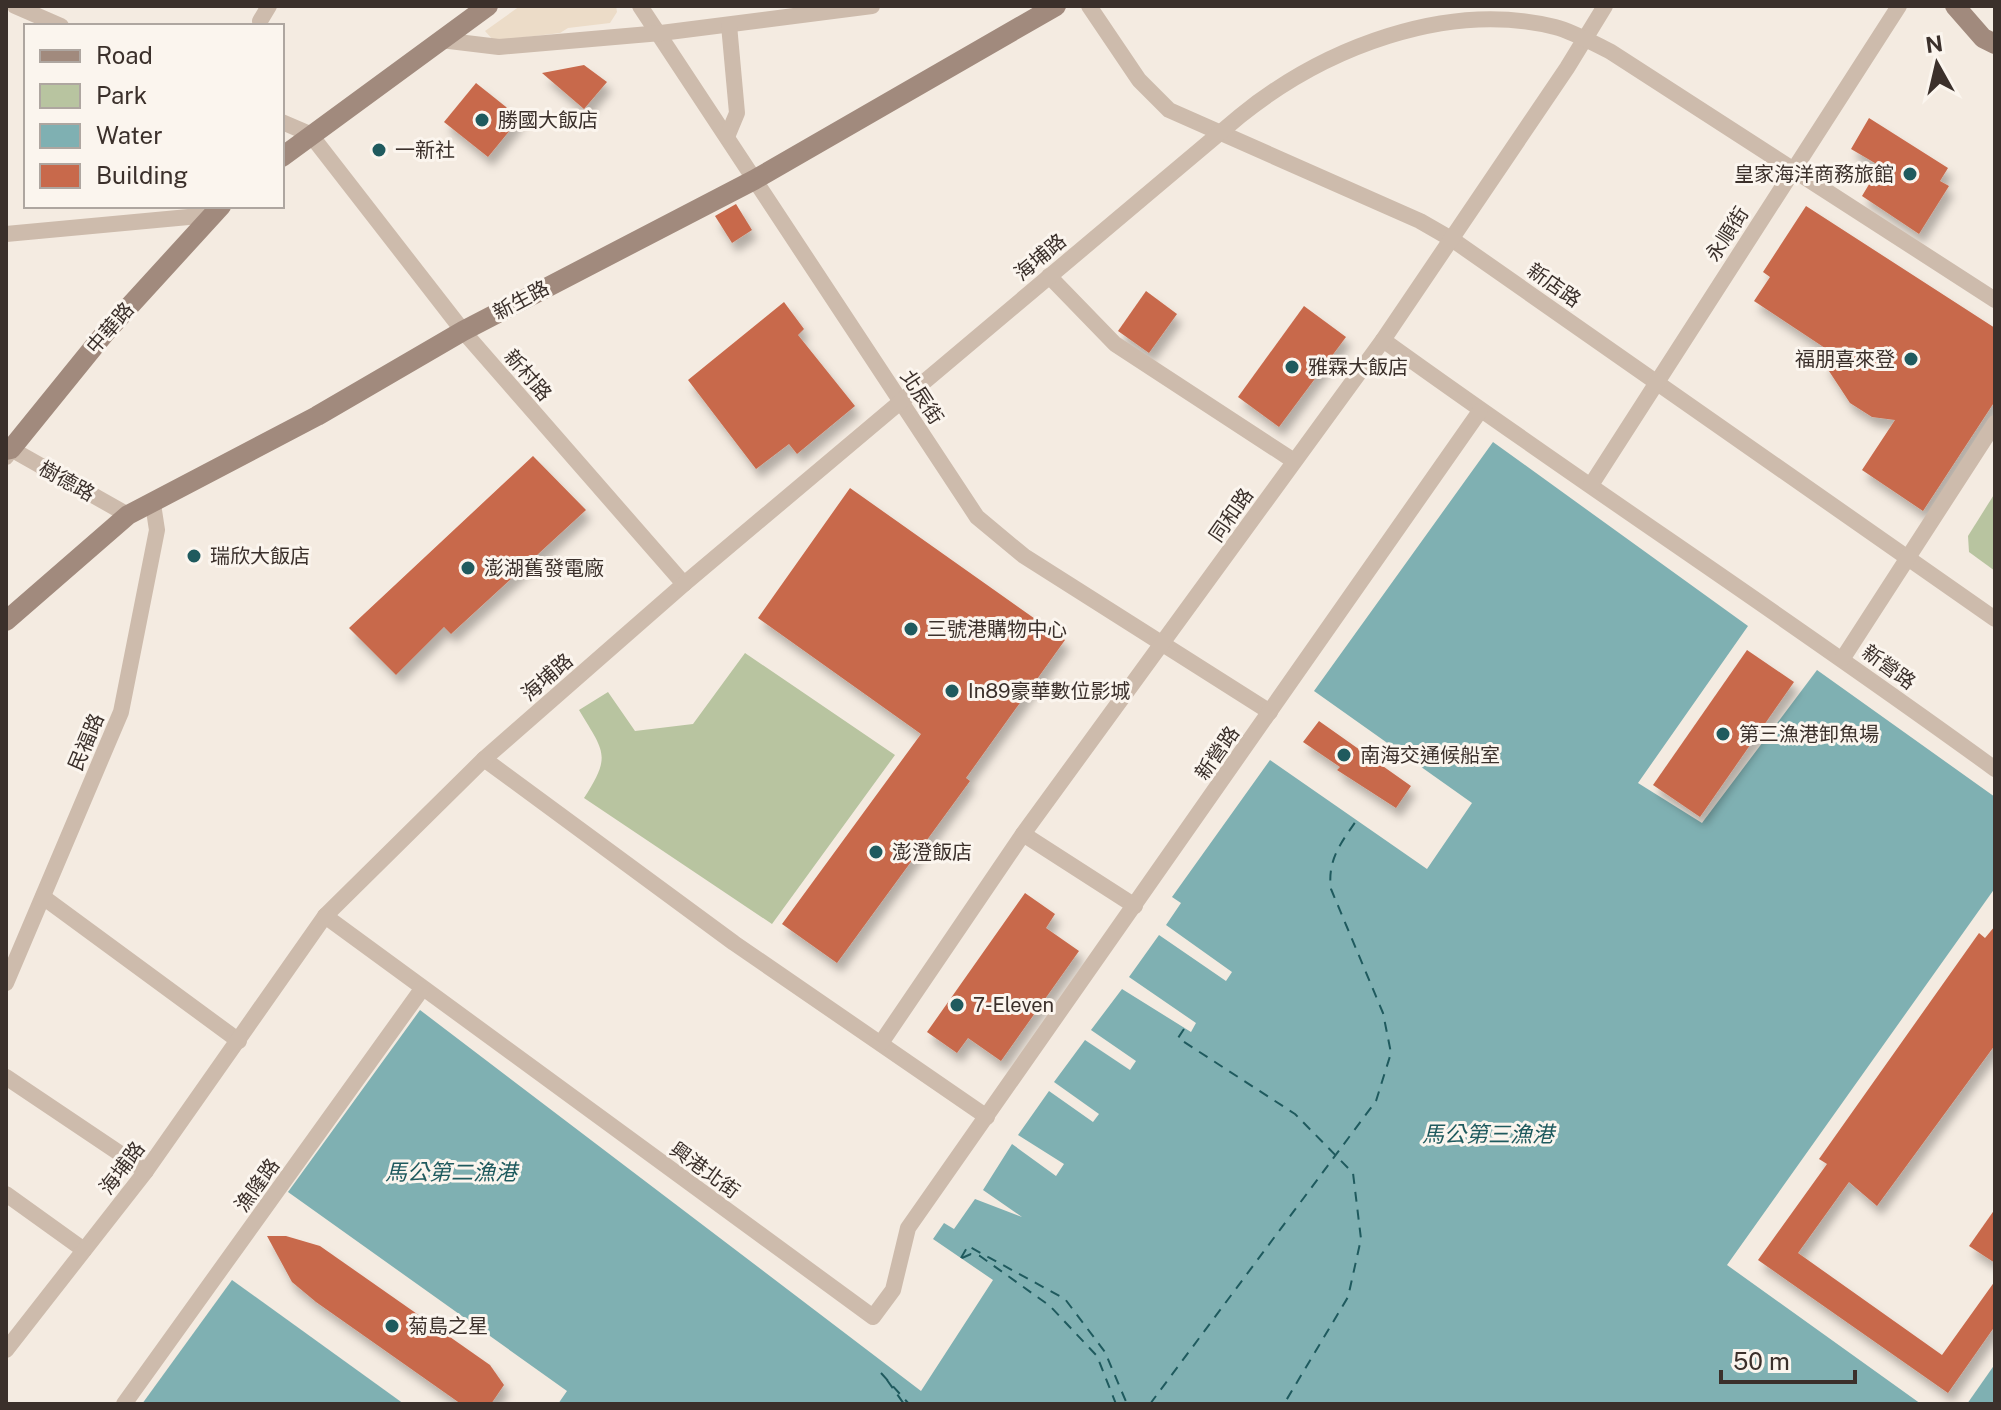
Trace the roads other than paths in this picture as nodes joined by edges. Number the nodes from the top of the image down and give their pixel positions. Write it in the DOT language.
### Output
graph roads {
  1 [pos="15,6"];
  2 [pos="488,6"];
  3 [pos="640,6"];
  4 [pos="872,6"];
  5 [pos="1056,6"];
  6 [pos="1089,6"];
  7 [pos="1605,6"];
  8 [pos="1899,6"];
  9 [pos="1955,6"];
  10 [pos="1446,13"];
  11 [pos="56,24"];
  12 [pos="729,25"];
  13 [pos="661,33"];
  14 [pos="1586,39"];
  15 [pos="441,40"];
  16 [pos="1995,44"];
  17 [pos="284,123"];
  18 [pos="310,134"];
  19 [pos="1219,134"];
  20 [pos="727,137"];
  21 [pos="284,155"];
  22 [pos="1794,167"];
  23 [pos="754,180"];
  24 [pos="216,210"];
  25 [pos="6,234"];
  26 [pos="1453,240"];
  27 [pos="1049,276"];
  28 [pos="1995,300"];
  29 [pos="463,331"];
  30 [pos="1383,340"];
  31 [pos="1655,380"];
  32 [pos="900,400"];
  33 [pos="1480,411"];
  34 [pos="1995,423"];
  35 [pos="8,452"];
  36 [pos="1294,461"];
  37 [pos="1591,485"];
  38 [pos="153,504"];
  39 [pos="128,515"];
  40 [pos="1909,558"];
  41 [pos="684,584"];
  42 [pos="1995,619"];
  43 [pos="6,621"];
  44 [pos="1162,646"];
  45 [pos="1843,658"];
  46 [pos="1270,712"];
  47 [pos="484,759"];
  48 [pos="1995,769"];
  49 [pos="1023,834"];
  50 [pos="43,897"];
  51 [pos="1135,906"];
  52 [pos="325,916"];
  53 [pos="6,983"];
  54 [pos="422,989"];
  55 [pos="239,1041"];
  56 [pos="881,1043"];
  57 [pos="6,1077"];
  58 [pos="987,1117"];
  59 [pos="146,1171"];
  60 [pos="6,1194"];
  61 [pos="84,1250"];
  62 [pos="6,1350"];
  63 [pos="124,1404"];
  1 -- 11 [label="street"];
  2 -- 15 [label="main road"];
  3 -- 13 [label="street, 北辰街"];
  4 -- 12 [label="street"];
  5 -- 23 [label="main road, 新生路"];
  6 -- 19 [label="street, 新店路"];
  7 -- 14 [label="street, 同和路"];
  8 -- 22 [label="street, 永順街"];
  9 -- 16 [label="main road"];
  10 -- 14 [label="street"];
  10 -- 19 [label="street, 海埔路"];
  12 -- 13 [label="street"];
  12 -- 20 [label="street"];
  13 -- 15 [label="street"];
  13 -- 20 [label="street, 北辰街"];
  14 -- 22 [label="street"];
  14 -- 26 [label="street, 同和路"];
  15 -- 18 [label="main road"];
  17 -- 18 [label="street, 新村路"];
  18 -- 21 [label="main road"];
  18 -- 29 [label="street, 新村路"];
  19 -- 26 [label="street, 新店路"];
  19 -- 27 [label="street, 海埔路"];
  20 -- 23 [label="street, 北辰街"];
  22 -- 28 [label="street"];
  22 -- 31 [label="street, 永順街"];
  23 -- 29 [label="main road, 新生路"];
  23 -- 32 [label="street, 北辰街"];
  24 -- 25 [label="street"];
  24 -- 35 [label="main road, 中華路"];
  26 -- 30 [label="street, 同和路"];
  26 -- 31 [label="street, 新店路"];
  27 -- 32 [label="street, 海埔路"];
  27 -- 36 [label="street"];
  29 -- 38 [label="main road, 新生路"];
  29 -- 41 [label="street, 新村路"];
  30 -- 33 [label="street, 新營路"];
  30 -- 36 [label="street, 同和路"];
  31 -- 37 [label="street, 永順街"];
  31 -- 40 [label="street, 新店路"];
  32 -- 41 [label="street, 海埔路"];
  32 -- 44 [label="street, 北辰街"];
  33 -- 37 [label="street, 新營路"];
  33 -- 46 [label="street, 新營路"];
  34 -- 40 [label="street"];
  35 -- 39 [label="street, 樹德路"];
  36 -- 44 [label="street, 同和路"];
  37 -- 45 [label="street, 新營路"];
  38 -- 39 [label="main road, 新生路"];
  38 -- 50 [label="street, 民福路"];
  39 -- 43 [label="main road, 新生路"];
  40 -- 42 [label="street, 新店路"];
  40 -- 45 [label="street"];
  41 -- 47 [label="street, 海埔路"];
  44 -- 46 [label="street, 北辰街"];
  44 -- 49 [label="street, 同和路"];
  45 -- 48 [label="street, 新營路"];
  46 -- 51 [label="street, 新營路"];
  47 -- 52 [label="street, 海埔路"];
  47 -- 56 [label="street"];
  49 -- 51 [label="street"];
  49 -- 56 [label="street, 同和路"];
  50 -- 53 [label="street, 民福路"];
  50 -- 55 [label="street"];
  51 -- 58 [label="street, 新營路"];
  52 -- 54 [label="street, 興港北街"];
  52 -- 55 [label="street, 海埔路"];
  54 -- 58 [label="street, 興港北街"];
  54 -- 63 [label="street, 漁隆路"];
  55 -- 59 [label="street, 海埔路"];
  56 -- 58 [label="street"];
  57 -- 59 [label="street"];
  59 -- 61 [label="street, 海埔路"];
  60 -- 61 [label="street"];
  61 -- 62 [label="street, 海埔路"];
}
